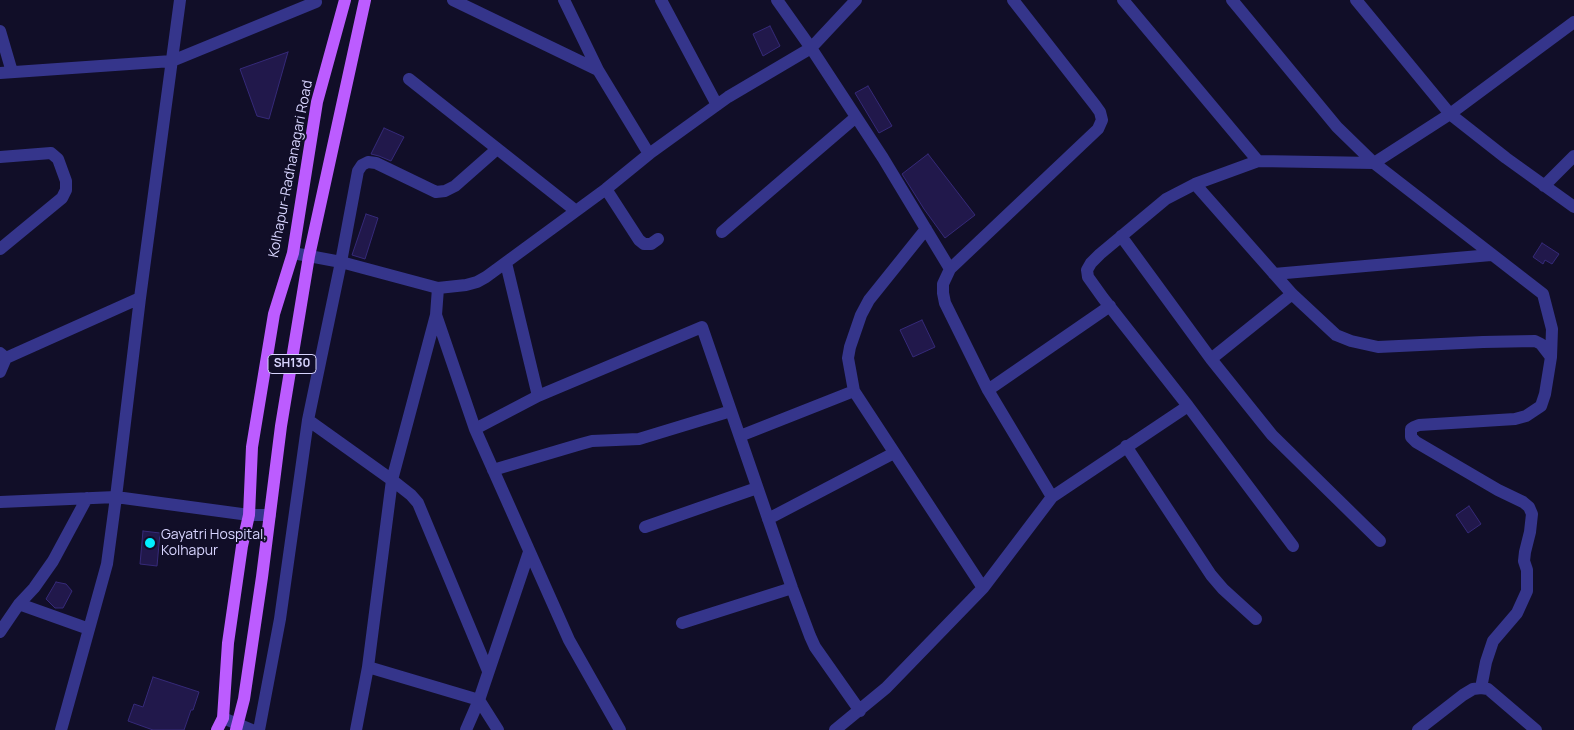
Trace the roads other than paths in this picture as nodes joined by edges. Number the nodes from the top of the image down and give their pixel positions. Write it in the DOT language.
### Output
graph roads {
  1 [pos="180,0"];
  2 [pos="346,0"];
  3 [pos="365,0"];
  4 [pos="453,0"];
  5 [pos="564,0"];
  6 [pos="661,0"];
  7 [pos="777,0"];
  8 [pos="856,0"];
  9 [pos="1013,0"];
  10 [pos="1124,0"];
  11 [pos="1232,0"];
  12 [pos="1356,0"];
  13 [pos="316,2"];
  14 [pos="1574,22"];
  15 [pos="0,32"];
  16 [pos="811,48"];
  17 [pos="172,61"];
  18 [pos="598,70"];
  19 [pos="6,72"];
  20 [pos="409,79"];
  21 [pos="717,105"];
  22 [pos="1450,114"];
  23 [pos="856,117"];
  24 [pos="497,149"];
  25 [pos="648,154"];
  26 [pos="1574,156"];
  27 [pos="0,157"];
  28 [pos="1258,161"];
  29 [pos="1374,163"];
  30 [pos="1195,184"];
  31 [pos="1544,186"];
  32 [pos="606,189"];
  33 [pos="1574,207"];
  34 [pos="576,211"];
  35 [pos="926,229"];
  36 [pos="722,232"];
  37 [pos="1121,236"];
  38 [pos="658,239"];
  39 [pos="0,249"];
  40 [pos="293,253"];
  41 [pos="1491,254"];
  42 [pos="309,256"];
  43 [pos="341,262"];
  44 [pos="506,263"];
  45 [pos="950,269"];
  46 [pos="1274,274"];
  47 [pos="438,288"];
  48 [pos="1292,294"];
  49 [pos="140,298"];
  50 [pos="1110,306"];
  51 [pos="436,315"];
  52 [pos="1551,356"];
  53 [pos="2,357"];
  54 [pos="1211,359"];
  55 [pos="0,372"];
  56 [pos="988,390"];
  57 [pos="854,391"];
  58 [pos="538,396"];
  59 [pos="1188,406"];
  60 [pos="731,411"];
  61 [pos="308,420"];
  62 [pos="475,429"];
  63 [pos="740,436"];
  64 [pos="1126,446"];
  65 [pos="894,453"];
  66 [pos="493,470"];
  67 [pos="392,480"];
  68 [pos="757,488"];
  69 [pos="116,496"];
  70 [pos="1052,497"];
  71 [pos="87,498"];
  72 [pos="0,502"];
  73 [pos="249,514"];
  74 [pos="270,515"];
  75 [pos="768,518"];
  76 [pos="645,527"];
  77 [pos="1380,541"];
  78 [pos="1293,546"];
  79 [pos="529,552"];
  80 [pos="792,588"];
  81 [pos="983,588"];
  82 [pos="19,604"];
  83 [pos="1256,619"];
  84 [pos="682,622"];
  85 [pos="89,629"];
  86 [pos="0,632"];
  87 [pos="368,667"];
  88 [pos="488,671"];
  89 [pos="1481,688"];
  90 [pos="479,700"];
  91 [pos="860,711"];
  92 [pos="223,718"];
  93 [pos="237,727"];
  94 [pos="61,730"];
  95 [pos="217,730"];
  96 [pos="252,730"];
  97 [pos="260,730"];
  98 [pos="356,730"];
  99 [pos="466,730"];
  100 [pos="498,730"];
  101 [pos="620,730"];
  102 [pos="835,730"];
  103 [pos="1418,730"];
  104 [pos="1536,730"];
  1 -- 17 [label="street"];
  2 -- 40 [label="main road, Kolhapur-Radhanagari Road"];
  3 -- 42 [label="main road, SH130"];
  4 -- 18 [label="street"];
  5 -- 18 [label="street"];
  6 -- 21 [label="street"];
  7 -- 16 [label="street"];
  8 -- 16 [label="street"];
  9 -- 45 [label="street"];
  10 -- 28 [label="street"];
  11 -- 29 [label="street"];
  12 -- 22 [label="street"];
  13 -- 17 [label="street"];
  14 -- 22 [label="street"];
  15 -- 19 [label="street"];
  16 -- 21 [label="street"];
  16 -- 23 [label="street"];
  17 -- 19 [label="street"];
  17 -- 49 [label="street"];
  18 -- 25 [label="street"];
  20 -- 24 [label="street"];
  21 -- 25 [label="street"];
  22 -- 29 [label="street"];
  22 -- 31 [label="street"];
  23 -- 35 [label="street"];
  23 -- 36 [label="street"];
  24 -- 34 [label="street"];
  24 -- 43 [label="street"];
  25 -- 32 [label="street"];
  26 -- 31 [label="street"];
  27 -- 39 [label="street"];
  28 -- 29 [label="street"];
  28 -- 30 [label="street"];
  29 -- 41 [label="street"];
  30 -- 37 [label="street"];
  30 -- 46 [label="street"];
  31 -- 33 [label="street"];
  32 -- 34 [label="street"];
  32 -- 38 [label="street"];
  34 -- 44 [label="street"];
  35 -- 45 [label="street"];
  35 -- 57 [label="street"];
  37 -- 50 [label="street"];
  37 -- 54 [label="street"];
  40 -- 42 [label="street"];
  40 -- 73 [label="main road, Kolhapur-Radhanagari Road"];
  41 -- 46 [label="street"];
  41 -- 52 [label="street"];
  42 -- 43 [label="street"];
  42 -- 74 [label="main road, SH130"];
  43 -- 47 [label="street"];
  43 -- 61 [label="street"];
  44 -- 47 [label="street"];
  44 -- 58 [label="street"];
  45 -- 56 [label="street"];
  46 -- 48 [label="street"];
  47 -- 51 [label="street"];
  48 -- 52 [label="street"];
  48 -- 54 [label="street"];
  49 -- 53 [label="street"];
  49 -- 69 [label="street"];
  50 -- 56 [label="street"];
  50 -- 59 [label="street"];
  51 -- 62 [label="street"];
  51 -- 67 [label="street"];
  52 -- 89 [label="street"];
  53 -- 55 [label="street"];
  54 -- 77 [label="street"];
  56 -- 70 [label="street"];
  57 -- 63 [label="street"];
  57 -- 65 [label="street"];
  58 -- 60 [label="street"];
  58 -- 62 [label="street"];
  59 -- 64 [label="street"];
  59 -- 78 [label="street"];
  60 -- 63 [label="street"];
  60 -- 66 [label="street"];
  61 -- 67 [label="street"];
  61 -- 97 [label="street"];
  62 -- 66 [label="street"];
  63 -- 68 [label="street"];
  64 -- 70 [label="street"];
  64 -- 83 [label="street"];
  65 -- 75 [label="street"];
  65 -- 81 [label="street"];
  66 -- 79 [label="street"];
  67 -- 87 [label="street"];
  67 -- 88 [label="street"];
  68 -- 75 [label="street"];
  68 -- 76 [label="street"];
  69 -- 71 [label="street"];
  69 -- 73 [label="street"];
  69 -- 85 [label="street"];
  70 -- 81 [label="street"];
  71 -- 72 [label="street"];
  71 -- 82 [label="street"];
  73 -- 74 [label="street"];
  73 -- 92 [label="main road, Kolhapur-Radhanagari Road"];
  74 -- 93 [label="main road, SH130"];
  75 -- 80 [label="street"];
  79 -- 88 [label="street"];
  79 -- 101 [label="street"];
  80 -- 84 [label="street"];
  80 -- 91 [label="street"];
  81 -- 91 [label="street"];
  82 -- 85 [label="street"];
  82 -- 86 [label="street"];
  85 -- 94 [label="street"];
  87 -- 90 [label="street"];
  87 -- 98 [label="street"];
  88 -- 90 [label="street"];
  89 -- 103 [label="street"];
  89 -- 104 [label="street"];
  90 -- 99 [label="street"];
  90 -- 100 [label="street"];
  91 -- 102 [label="street"];
  92 -- 93 [label="street"];
  92 -- 95 [label="main road, Kolhapur-Radhanagari Road"];
  93 -- 96 [label="street"];
}
